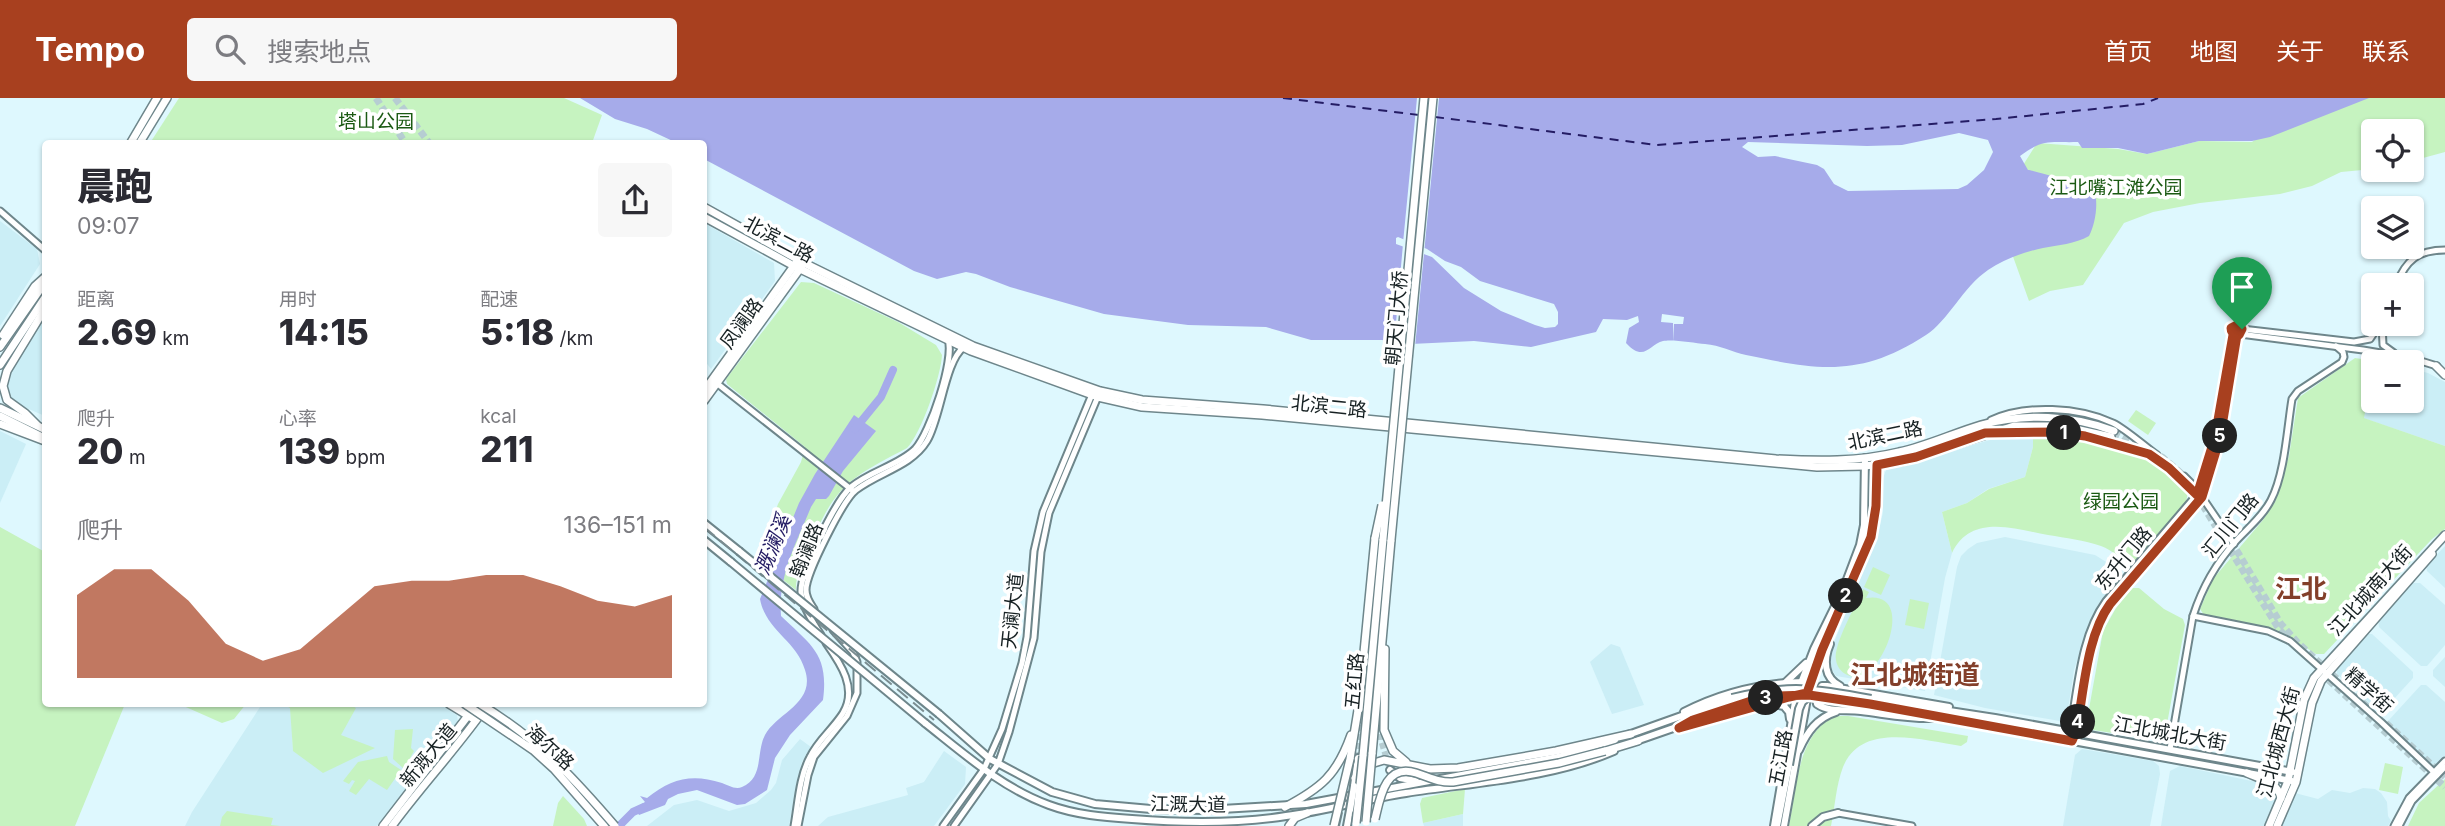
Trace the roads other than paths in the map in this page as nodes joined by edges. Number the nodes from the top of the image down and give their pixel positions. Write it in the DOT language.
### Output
graph roads {
  1 [pos="157,98"];
  2 [pos="167,98"];
  3 [pos="1422,98"];
  4 [pos="1434,98"];
  5 [pos="132,140"];
  6 [pos="141,140"];
  7 [pos="707,209"];
  8 [pos="1,213"];
  9 [pos="707,218"];
  10 [pos="42,248"];
  11 [pos="2445,250"];
  12 [pos="799,264"];
  13 [pos="2402,273"];
  14 [pos="42,282"];
  15 [pos="42,285"];
  16 [pos="42,302"];
  17 [pos="42,314"];
  18 [pos="2238,333"];
  19 [pos="2372,336"];
  20 [pos="0,339"];
  21 [pos="948,339"];
  22 [pos="2336,346"];
  23 [pos="964,347"];
  24 [pos="0,348"];
  25 [pos="2361,350"];
  26 [pos="2424,363"];
  27 [pos="0,365"];
  28 [pos="2436,366"];
  29 [pos="2445,373"];
  30 [pos="714,381"];
  31 [pos="707,388"];
  32 [pos="1096,393"];
  33 [pos="707,395"];
  34 [pos="0,408"];
  35 [pos="0,416"];
  36 [pos="0,424"];
  37 [pos="42,424"];
  38 [pos="37,425"];
  39 [pos="1983,425"];
  40 [pos="42,428"];
  41 [pos="2124,430"];
  42 [pos="1985,433"];
  43 [pos="42,438"];
  44 [pos="42,439"];
  45 [pos="2119,446"];
  46 [pos="1877,461"];
  47 [pos="1865,462"];
  48 [pos="1865,486"];
  49 [pos="1877,487"];
  50 [pos="852,490"];
  51 [pos="2200,495"];
  52 [pos="707,525"];
  53 [pos="2445,535"];
  54 [pos="1384,540"];
  55 [pos="2445,540"];
  56 [pos="707,542"];
  57 [pos="2234,544"];
  58 [pos="1848,592"];
  59 [pos="2193,616"];
  60 [pos="1383,626"];
  61 [pos="1814,649"];
  62 [pos="2323,671"];
  63 [pos="1784,682"];
  64 [pos="1801,682"];
  65 [pos="1810,682"];
  66 [pos="1849,689"];
  67 [pos="1823,690"];
  68 [pos="1807,693"];
  69 [pos="1796,696"];
  70 [pos="1871,701"];
  71 [pos="1768,703"];
  72 [pos="1359,704"];
  73 [pos="454,707"];
  74 [pos="469,707"];
  75 [pos="476,707"];
  76 [pos="483,707"];
  77 [pos="486,707"];
  78 [pos="1844,710"];
  79 [pos="468,716"];
  80 [pos="1946,718"];
  81 [pos="1995,718"];
  82 [pos="1671,719"];
  83 [pos="476,721"];
  84 [pos="1790,723"];
  85 [pos="1679,728"];
  86 [pos="2073,732"];
  87 [pos="1631,734"];
  88 [pos="1638,741"];
  89 [pos="2072,741"];
  90 [pos="2170,749"];
  91 [pos="1361,757"];
  92 [pos="990,759"];
  93 [pos="2445,761"];
  94 [pos="998,764"];
  95 [pos="1791,765"];
  96 [pos="1416,766"];
  97 [pos="2445,767"];
  98 [pos="984,769"];
  99 [pos="1390,770"];
  100 [pos="2294,772"];
  101 [pos="2247,773"];
  102 [pos="2435,773"];
  103 [pos="992,774"];
  104 [pos="1422,781"];
  105 [pos="2292,781"];
  106 [pos="1355,782"];
  107 [pos="2281,797"];
  108 [pos="1285,807"];
  109 [pos="1307,813"];
  110 [pos="1838,813"];
  111 [pos="1375,823"];
  112 [pos="1366,824"];
  113 [pos="1356,825"];
  114 [pos="383,826"];
  115 [pos="392,826"];
  116 [pos="604,826"];
  117 [pos="615,826"];
  118 [pos="796,826"];
  119 [pos="943,826"];
  120 [pos="954,826"];
  121 [pos="1289,826"];
  122 [pos="1334,826"];
  123 [pos="1347,826"];
  124 [pos="1775,826"];
  125 [pos="1784,826"];
  126 [pos="1812,826"];
  127 [pos="1912,826"];
  128 [pos="2269,826"];
  129 [pos="2277,826"];
  130 [pos="2397,826"];
  1 -- 5 [label="main road"];
  2 -- 6 [label="main road"];
  3 -- 54 [label="main road, bridge"];
  3 -- 54 [label="main road, 朝天门大桥, bridge"];
  4 -- 54 [label="main road, 朝天门大桥, bridge"];
  7 -- 12 [label="main road, 北滨二路"];
  8 -- 10 [label="street"];
  9 -- 12 [label="main road, 北滨二路"];
  11 -- 13 [label="street"];
  12 -- 21 [label="main road, 北滨二路"];
  12 -- 30 [label="main road, 凤澜路"];
  12 -- 32 [label="main road, 北滨二路"];
  14 -- 20 [label="main road"];
  15 -- 24 [label="main road"];
  16 -- 27 [label="main road"];
  17 -- 38 [label="main road"];
  18 -- 19 [label="street"];
  18 -- 22 [label="street"];
  18 -- 51 [label="street, 东升门路"];
  21 -- 23 [label="main road, 北滨二路"];
  21 -- 50 [label="street, 翰澜路"];
  22 -- 25 [label="street"];
  22 -- 57 [label="street, 汇川门路"];
  23 -- 32 [label="main road, 北滨二路"];
  23 -- 50 [label="street, 翰澜路"];
  26 -- 28 [label="street"];
  28 -- 29 [label="main road"];
  30 -- 31 [label="main road, 凤澜路"];
  30 -- 33 [label="main road, 凤澜路"];
  30 -- 50 [label="street"];
  32 -- 47 [label="main road, 北滨二路"];
  32 -- 92 [label="street, 天澜大道"];
  32 -- 94 [label="street, 天澜大道"];
  34 -- 38 [label="main road"];
  35 -- 43 [label="main road"];
  36 -- 44 [label="main road"];
  37 -- 38 [label="street"];
  38 -- 40 [label="main road"];
  39 -- 41 [label="street, 北滨二路"];
  39 -- 42 [label="main road, 北滨二路"];
  39 -- 46 [label="main road, 北滨二路"];
  41 -- 45 [label="street"];
  41 -- 51 [label="street, 北滨二路"];
  42 -- 45 [label="street, 北滨二路"];
  42 -- 46 [label="main road, 北滨二路"];
  45 -- 51 [label="street, 北滨二路"];
  46 -- 47 [label="main road, 北滨二路"];
  46 -- 49 [label="main road, 五江路"];
  47 -- 48 [label="main road, 五江路"];
  48 -- 49 [label="main road"];
  48 -- 61 [label="main road, 五江路"];
  49 -- 58 [label="main road, 五江路"];
  50 -- 118 [label="street, 翰澜路"];
  50 -- 118 [label="street, 翰澜路"];
  51 -- 57 [label="street, 北滨二路"];
  51 -- 86 [label="street, 东升门路"];
  52 -- 92 [label="main road, 江溉大道, bridge"];
  53 -- 62 [label="main road, 江北城南大街"];
  54 -- 60 [label="main road, 五红路"];
  54 -- 72 [label="main road"];
  54 -- 91 [label="main road, 五红路"];
  55 -- 62 [label="main road, 江北城南大街"];
  56 -- 98 [label="main road, 江溉大道, bridge"];
  57 -- 59 [label="street, 汇川门路"];
  58 -- 65 [label="main road, 五江路"];
  58 -- 66 [label="main road"];
  59 -- 62 [label="street, 精学街"];
  59 -- 90 [label="street, 汇川门路"];
  60 -- 91 [label="main road, 五红路"];
  60 -- 96 [label="main road"];
  61 -- 63 [label="main road"];
  61 -- 64 [label="main road, 五江路"];
  62 -- 100 [label="main road, 江北城西大街"];
  62 -- 102 [label="street, 精学街"];
  63 -- 64 [label="main road"];
  63 -- 82 [label="main road"];
  64 -- 65 [label="main road"];
  64 -- 69 [label="main road, 五江路"];
  65 -- 68 [label="main road, 五江路"];
  66 -- 78 [label="main road"];
  66 -- 81 [label="main road"];
  67 -- 70 [label="main road, 江溉大道, bridge"];
  67 -- 82 [label="main road, 江溉大道, bridge"];
  67 -- 95 [label="main road, bridge"];
  68 -- 69 [label="main road"];
  68 -- 95 [label="main road, 五江路"];
  69 -- 71 [label="main road"];
  69 -- 84 [label="main road, 五江路"];
  70 -- 80 [label="main road, 江北城北大街"];
  70 -- 81 [label="main road, 江北城北大街"];
  70 -- 85 [label="main road, 江溉大道, bridge"];
  71 -- 84 [label="main road"];
  71 -- 85 [label="main road"];
  72 -- 91 [label="main road"];
  72 -- 108 [label="main road"];
  73 -- 79 [label="main road"];
  74 -- 116 [label="main road, 海尔路, bridge"];
  75 -- 79 [label="main road, 新溉大道"];
  76 -- 117 [label="main road, 海尔路, bridge"];
  77 -- 83 [label="main road, 新溉大道"];
  78 -- 80 [label="main road"];
  78 -- 95 [label="main road"];
  79 -- 83 [label="main road"];
  79 -- 114 [label="main road, 新溉大道"];
  80 -- 89 [label="main road, 江北城北大街"];
  81 -- 86 [label="main road, 江北城北大街"];
  82 -- 87 [label="main road, 江溉大道"];
  83 -- 115 [label="main road, 新溉大道"];
  84 -- 124 [label="main road, 五江路"];
  85 -- 88 [label="main road, 江溉大道"];
  86 -- 89 [label="street, 东升门路"];
  86 -- 90 [label="main road, 江北城北大街"];
  87 -- 96 [label="main road"];
  87 -- 104 [label="main road, 江溉大道"];
  88 -- 109 [label="main road, 江溉大道"];
  88 -- 111 [label="main road, bridge"];
  89 -- 101 [label="main road, 江北城北大街"];
  90 -- 100 [label="main road, 江北城北大街"];
  91 -- 106 [label="main road"];
  91 -- 112 [label="main road, 五红路, bridge"];
  91 -- 113 [label="main road, 五红路, bridge"];
  91 -- 122 [label="main road, bridge"];
  92 -- 94 [label="main road, 江溉大道"];
  92 -- 98 [label="street, 天澜大道"];
  93 -- 102 [label="street"];
  94 -- 103 [label="street, 天澜大道"];
  94 -- 108 [label="main road, 江溉大道"];
  95 -- 124 [label="main road"];
  95 -- 125 [label="main road, 五江路"];
  96 -- 106 [label="main road"];
  97 -- 102 [label="street"];
  98 -- 103 [label="main road, 江溉大道"];
  98 -- 119 [label="street, 天澜大道"];
  99 -- 104 [label="main road"];
  100 -- 105 [label="main road, 江北城西大街"];
  101 -- 105 [label="main road, 江北城北大街"];
  101 -- 107 [label="main road"];
  102 -- 130 [label="street"];
  103 -- 109 [label="main road, 江溉大道"];
  103 -- 120 [label="street, 天澜大道"];
  104 -- 108 [label="main road, 江溉大道"];
  105 -- 107 [label="main road, 江北城西大街"];
  105 -- 129 [label="main road, 江北城西大街"];
  106 -- 123 [label="main road, bridge"];
  107 -- 128 [label="main road, 江北城西大街"];
  109 -- 121 [label="main road"];
  110 -- 126 [label="main road"];
  110 -- 127 [label="street"];
}
